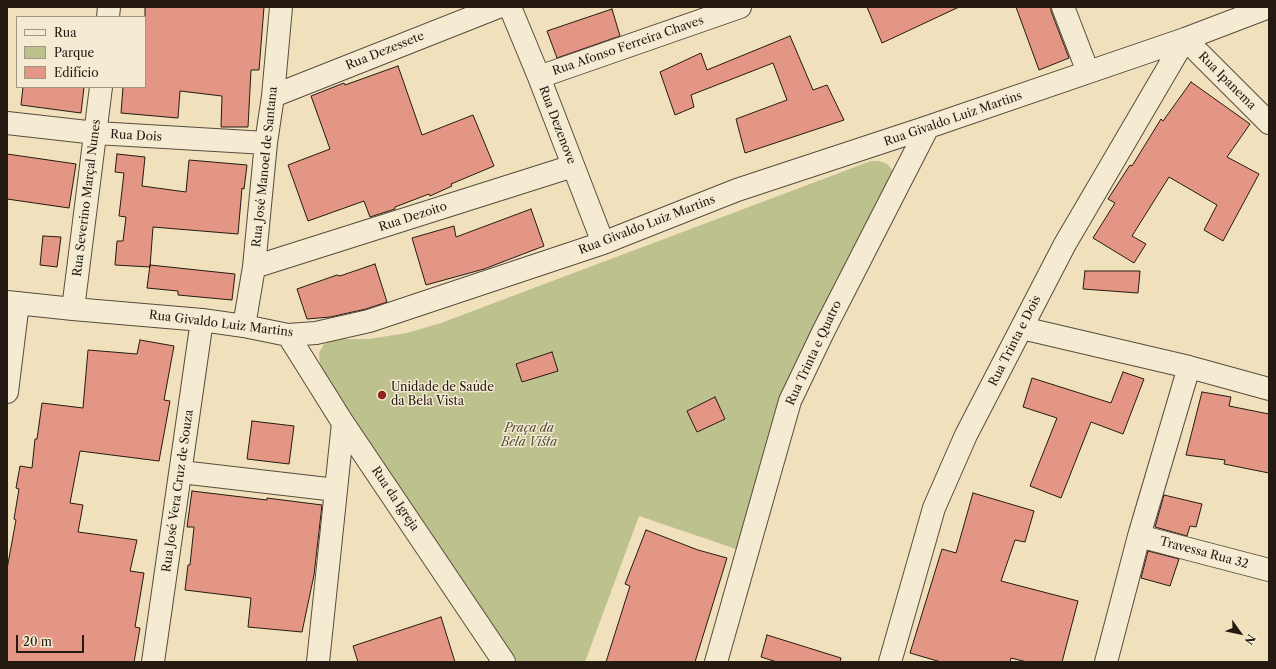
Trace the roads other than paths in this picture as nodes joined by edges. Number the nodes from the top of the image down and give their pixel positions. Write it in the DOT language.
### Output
graph roads {
  1 [pos="281,7"];
  2 [pos="498,7"];
  3 [pos="510,7"];
  4 [pos="740,7"];
  5 [pos="1063,7"];
  6 [pos="1269,8"];
  7 [pos="705,13"];
  8 [pos="1185,40"];
  9 [pos="1088,72"];
  10 [pos="539,77"];
  11 [pos="101,88"];
  12 [pos="273,96"];
  13 [pos="7,123"];
  14 [pos="1269,123"];
  15 [pos="928,127"];
  16 [pos="96,133"];
  17 [pos="266,143"];
  18 [pos="573,166"];
  19 [pos="603,243"];
  20 [pos="254,267"];
  21 [pos="13,303"];
  22 [pos="73,309"];
  23 [pos="202,320"];
  24 [pos="244,326"];
  25 [pos="1022,328"];
  26 [pos="288,335"];
  27 [pos="1189,367"];
  28 [pos="1269,389"];
  29 [pos="7,392"];
  30 [pos="344,423"];
  31 [pos="181,472"];
  32 [pos="336,490"];
  33 [pos="1139,536"];
  34 [pos="1269,570"];
  35 [pos="153,662"];
  36 [pos="318,662"];
  37 [pos="504,662"];
  38 [pos="716,662"];
  39 [pos="890,662"];
  40 [pos="1106,662"];
  1 -- 12 [label="street, Rua José Manoel de Santana"];
  2 -- 12 [label="street, Rua Dezessete"];
  3 -- 10 [label="street, Rua Dezenove"];
  4 -- 7 [label="street, Rua Afonso Ferreira Chaves"];
  5 -- 9 [label="street"];
  6 -- 8 [label="street, Rua Givaldo Luiz Martins"];
  7 -- 10 [label="street, Rua Afonso Ferreira Chaves"];
  8 -- 9 [label="street, Rua Givaldo Luiz Martins"];
  8 -- 14 [label="street, Rua Ipanema"];
  8 -- 25 [label="street, Rua Trinta e Dois"];
  9 -- 15 [label="street, Rua Givaldo Luiz Martins"];
  10 -- 18 [label="street, Rua Dezenove"];
  11 -- 16 [label="street, Rua Severino Marçal Nunes"];
  12 -- 17 [label="street, Rua José Manoel de Santana"];
  13 -- 16 [label="street, Rua Dois"];
  15 -- 19 [label="street, Rua Givaldo Luiz Martins"];
  15 -- 38 [label="street, Rua Trinta e Quatro"];
  16 -- 17 [label="street, Rua Dois"];
  16 -- 22 [label="street, Rua Severino Marçal Nunes"];
  17 -- 20 [label="street, Rua José Manoel de Santana"];
  18 -- 19 [label="street, Rua Dezenove"];
  18 -- 20 [label="street, Rua Dezoito"];
  19 -- 26 [label="street, Rua Givaldo Luiz Martins"];
  20 -- 24 [label="street, Rua José Manoel de Santana"];
  21 -- 22 [label="street, Rua Givaldo Luiz Martins"];
  21 -- 29 [label="street"];
  22 -- 23 [label="street, Rua Givaldo Luiz Martins"];
  23 -- 24 [label="street, Rua Givaldo Luiz Martins"];
  23 -- 31 [label="street, Rua José Vera Cruz de Souza"];
  24 -- 26 [label="street, Rua Givaldo Luiz Martins"];
  25 -- 27 [label="street"];
  25 -- 39 [label="street, Rua Trinta e Dois"];
  26 -- 30 [label="street, Rua da Igreja"];
  27 -- 28 [label="street"];
  27 -- 33 [label="street"];
  30 -- 32 [label="street"];
  30 -- 37 [label="street, Rua da Igreja"];
  31 -- 32 [label="street"];
  31 -- 35 [label="street, Rua José Vera Cruz de Souza"];
  32 -- 36 [label="street"];
  33 -- 34 [label="street, Travessa Rua 32"];
  33 -- 40 [label="street"];
}
